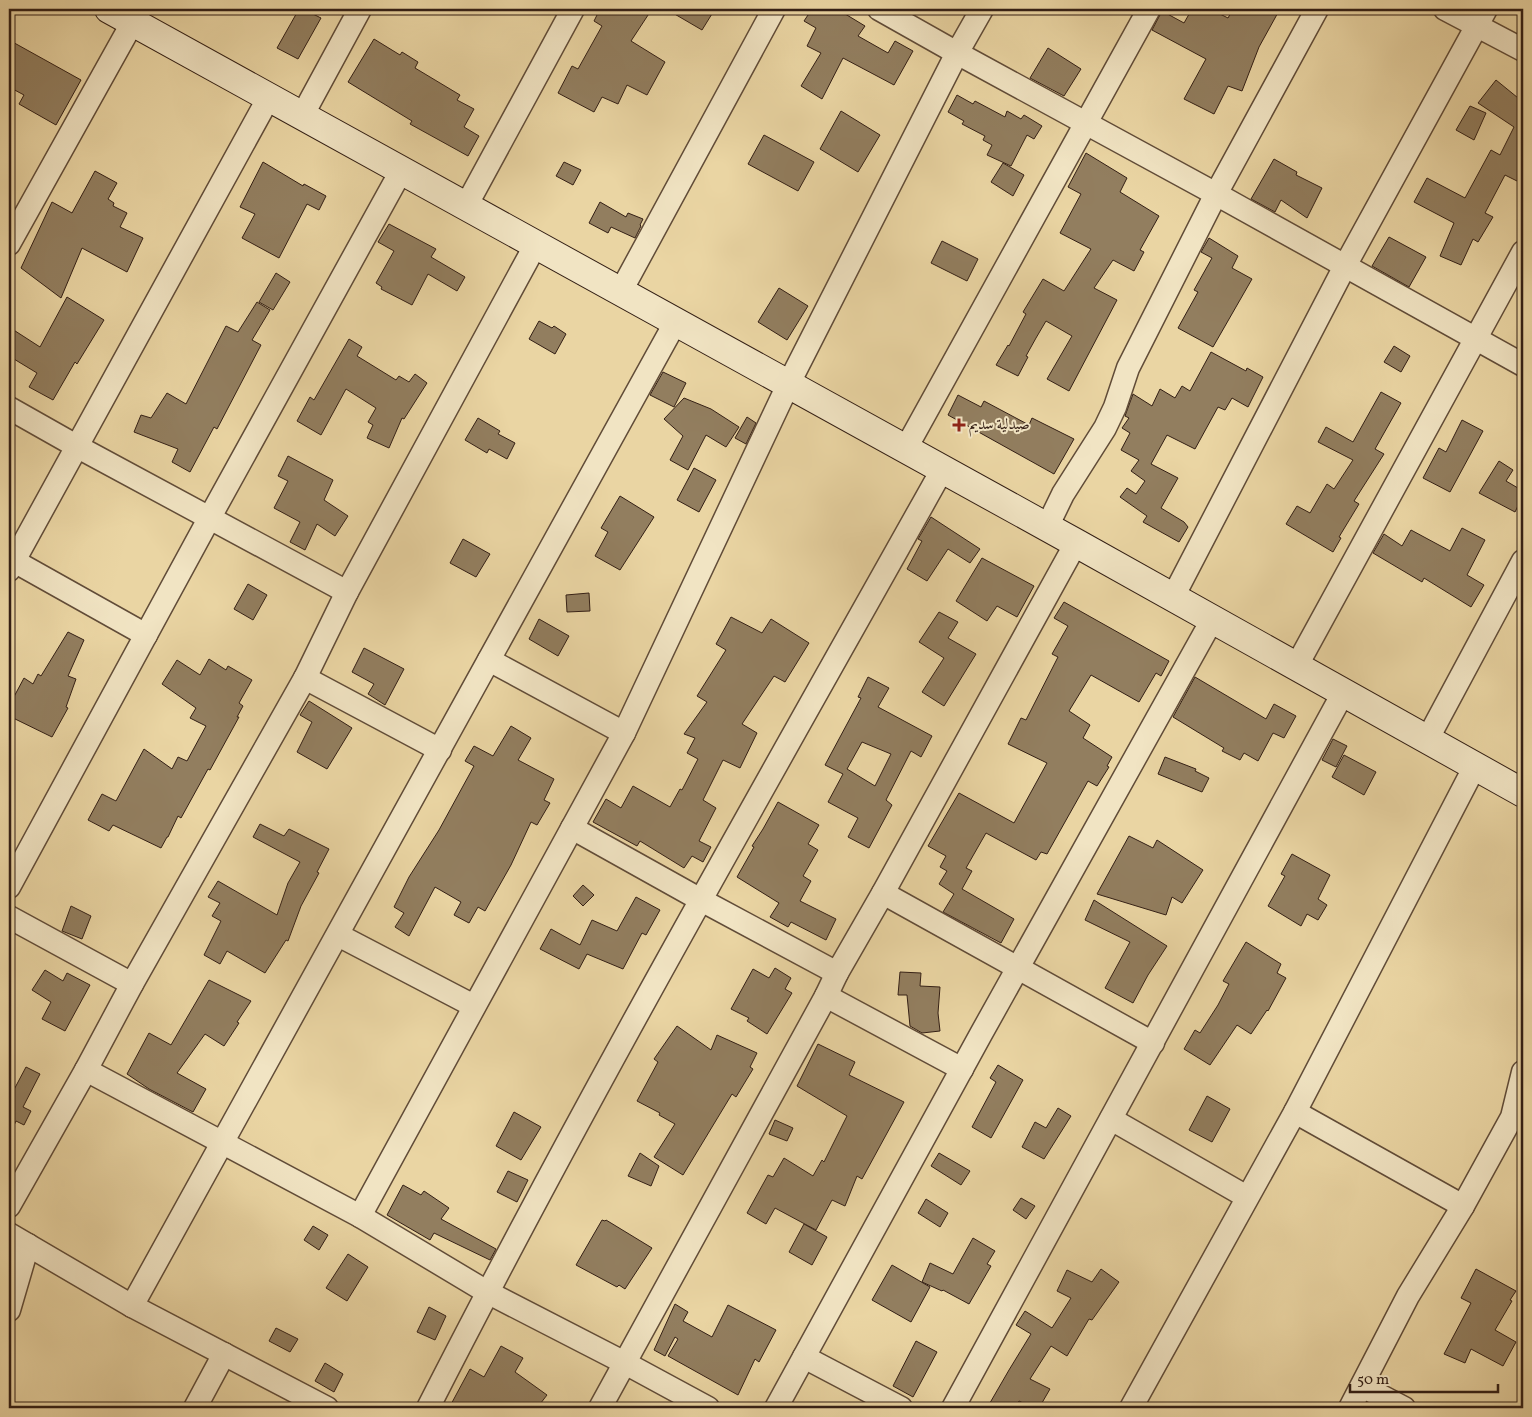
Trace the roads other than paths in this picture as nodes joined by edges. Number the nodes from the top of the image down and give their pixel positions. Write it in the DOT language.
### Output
graph roads {
  1 [pos="109,9"];
  2 [pos="360,9"];
  3 [pos="573,9"];
  4 [pos="774,9"];
  5 [pos="880,9"];
  6 [pos="982,9"];
  7 [pos="1149,9"];
  8 [pos="1317,9"];
  9 [pos="1445,9"];
  10 [pos="137,15"];
  11 [pos="1482,17"];
  12 [pos="1523,50"];
  13 [pos="957,53"];
  14 [pos="269,97"];
  15 [pos="302,116"];
  16 [pos="1086,122"];
  17 [pos="401,172"];
  18 [pos="1216,194"];
  19 [pos="466,206"];
  20 [pos="9,244"];
  21 [pos="536,244"];
  22 [pos="1523,252"];
  23 [pos="1345,266"];
  24 [pos="621,292"];
  25 [pos="675,323"];
  26 [pos="1476,338"];
  27 [pos="1523,365"];
  28 [pos="788,385"];
  29 [pos="9,408"];
  30 [pos="78,447"];
  31 [pos="905,450"];
  32 [pos="942,470"];
  33 [pos="210,517"];
  34 [pos="1047,528"];
  35 [pos="1076,543"];
  36 [pos="1523,561"];
  37 [pos="11,565"];
  38 [pos="347,592"];
  39 [pos="1173,597"];
  40 [pos="1212,620"];
  41 [pos="146,635"];
  42 [pos="489,660"];
  43 [pos="1296,667"];
  44 [pos="305,678"];
  45 [pos="1342,692"];
  46 [pos="624,733"];
  47 [pos="1427,740"];
  48 [pos="440,750"];
  49 [pos="1475,766"];
  50 [pos="1523,793"];
  51 [pos="572,828"];
  52 [pos="9,887"];
  53 [pos="884,893"];
  54 [pos="701,900"];
  55 [pos="9,917"];
  56 [pos="338,935"];
  57 [pos="1019,967"];
  58 [pos="837,973"];
  59 [pos="132,984"];
  60 [pos="826,996"];
  61 [pos="474,1006"];
  62 [pos="1153,1042"];
  63 [pos="962,1069"];
  64 [pos="86,1070"];
  65 [pos="1523,1072"];
  66 [pos="1295,1112"];
  67 [pos="1111,1119"];
  68 [pos="1518,1120"];
  69 [pos="222,1143"];
  70 [pos="1247,1197"];
  71 [pos="9,1206"];
  72 [pos="1464,1206"];
  73 [pos="360,1216"];
  74 [pos="18,1240"];
  75 [pos="487,1292"];
  76 [pos="132,1306"];
  77 [pos="9,1310"];
  78 [pos="224,1354"];
  79 [pos="804,1357"];
  80 [pos="625,1363"];
  81 [pos="1362,1386"];
  82 [pos="195,1408"];
  83 [pos="327,1408"];
  84 [pos="428,1408"];
  85 [pos="600,1408"];
  86 [pos="708,1408"];
  87 [pos="776,1408"];
  88 [pos="901,1408"];
  89 [pos="953,1408"];
  90 [pos="1131,1408"];
  91 [pos="1350,1408"];
  92 [pos="1404,1408"];
  1 -- 10 [label="main road"];
  2 -- 15 [label="street"];
  3 -- 19 [label="street"];
  4 -- 24 [label="street"];
  5 -- 13 [label="street"];
  6 -- 13 [label="street"];
  7 -- 16 [label="street"];
  8 -- 18 [label="street"];
  9 -- 11 [label="street"];
  10 -- 14 [label="main road"];
  10 -- 20 [label="street"];
  11 -- 12 [label="street"];
  11 -- 23 [label="street"];
  13 -- 16 [label="street"];
  13 -- 28 [label="street"];
  14 -- 15 [label="main road"];
  14 -- 30 [label="street"];
  15 -- 17 [label="main road"];
  16 -- 18 [label="street"];
  16 -- 31 [label="street"];
  17 -- 19 [label="main road"];
  17 -- 33 [label="street"];
  18 -- 23 [label="street"];
  18 -- 34 [label="street"];
  19 -- 21 [label="main road"];
  21 -- 24 [label="main road"];
  21 -- 38 [label="street"];
  22 -- 26 [label="street"];
  23 -- 26 [label="street"];
  23 -- 39 [label="street"];
  24 -- 25 [label="main road"];
  25 -- 28 [label="main road"];
  25 -- 42 [label="street"];
  26 -- 27 [label="street"];
  26 -- 43 [label="street"];
  28 -- 31 [label="main road"];
  28 -- 46 [label="street"];
  29 -- 30 [label="street"];
  30 -- 33 [label="street"];
  30 -- 37 [label="street"];
  31 -- 32 [label="main road"];
  32 -- 34 [label="main road"];
  32 -- 54 [label="street"];
  33 -- 38 [label="street"];
  33 -- 41 [label="street"];
  34 -- 35 [label="main road"];
  35 -- 39 [label="main road"];
  35 -- 53 [label="street"];
  36 -- 47 [label="street"];
  37 -- 41 [label="street"];
  38 -- 44 [label="street"];
  39 -- 40 [label="main road"];
  40 -- 43 [label="main road"];
  40 -- 57 [label="street"];
  41 -- 52 [label="street"];
  42 -- 46 [label="street"];
  42 -- 48 [label="street"];
  43 -- 45 [label="main road"];
  44 -- 48 [label="street"];
  44 -- 59 [label="street"];
  45 -- 47 [label="main road"];
  45 -- 62 [label="street"];
  46 -- 51 [label="street"];
  47 -- 49 [label="main road"];
  48 -- 56 [label="street"];
  49 -- 50 [label="main road"];
  49 -- 66 [label="street"];
  51 -- 54 [label="street"];
  51 -- 61 [label="street"];
  53 -- 57 [label="street"];
  53 -- 58 [label="street"];
  54 -- 58 [label="street"];
  54 -- 75 [label="street"];
  55 -- 59 [label="street"];
  56 -- 61 [label="street"];
  56 -- 69 [label="street"];
  57 -- 62 [label="street"];
  57 -- 63 [label="street"];
  58 -- 60 [label="street"];
  59 -- 64 [label="street"];
  60 -- 63 [label="street"];
  60 -- 80 [label="street"];
  61 -- 73 [label="street"];
  62 -- 67 [label="street"];
  63 -- 79 [label="street"];
  64 -- 69 [label="street"];
  64 -- 71 [label="street"];
  65 -- 68 [label="street"];
  66 -- 70 [label="street"];
  66 -- 72 [label="street"];
  67 -- 70 [label="street"];
  67 -- 89 [label="street"];
  68 -- 72 [label="street"];
  69 -- 73 [label="street"];
  69 -- 76 [label="street"];
  70 -- 90 [label="street"];
  72 -- 81 [label="street"];
  73 -- 75 [label="street"];
  74 -- 76 [label="street"];
  74 -- 77 [label="street"];
  75 -- 80 [label="street"];
  75 -- 84 [label="street"];
  76 -- 78 [label="street"];
  78 -- 82 [label="street"];
  78 -- 83 [label="street"];
  79 -- 87 [label="street"];
  79 -- 88 [label="street"];
  80 -- 85 [label="street"];
  80 -- 86 [label="street"];
  81 -- 91 [label="street"];
  81 -- 92 [label="street"];
}
